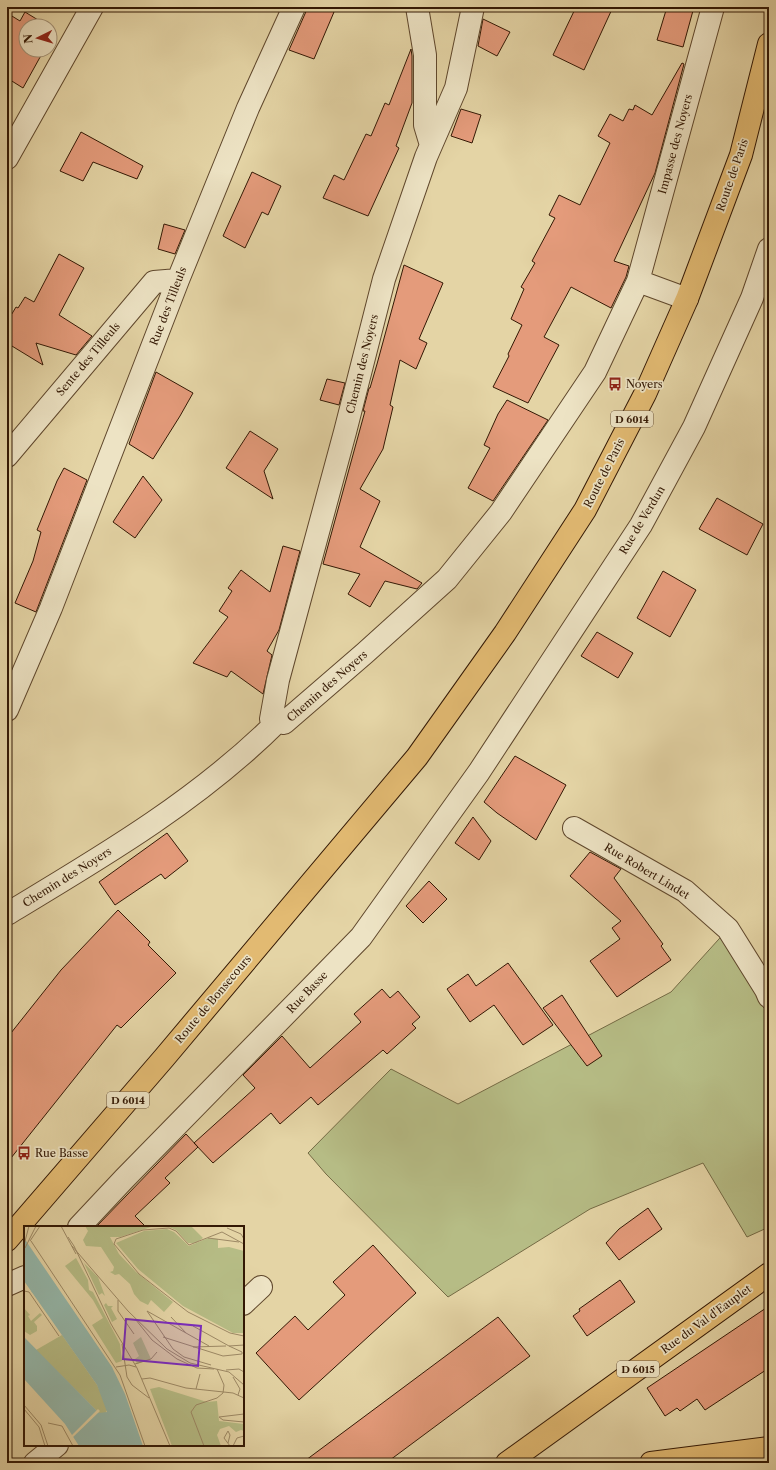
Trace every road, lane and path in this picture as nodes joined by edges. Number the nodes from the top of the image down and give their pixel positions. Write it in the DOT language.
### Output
graph roads {
  1 [pos="92,7"];
  2 [pos="294,7"];
  3 [pos="417,7"];
  4 [pos="473,7"];
  5 [pos="713,7"];
  6 [pos="769,44"];
  7 [pos="431,145"];
  8 [pos="7,158"];
  9 [pos="769,249"];
  10 [pos="178,280"];
  11 [pos="638,281"];
  12 [pos="687,299"];
  13 [pos="7,456"];
  14 [pos="7,710"];
  15 [pos="278,721"];
  16 [pos="417,757"];
  17 [pos="479,772"];
  18 [pos="574,828"];
  19 [pos="7,914"];
  20 [pos="769,997"];
  21 [pos="80,1226"];
  22 [pos="7,1240"];
  23 [pos="769,1274"];
  24 [pos="24,1277"];
  25 [pos="7,1285"];
  26 [pos="261,1287"];
  27 [pos="244,1303"];
  28 [pos="56,1446"];
  29 [pos="769,1448"];
  30 [pos="35,1463"];
  31 [pos="507,1463"];
  32 [pos="650,1463"];
  1 -- 8 [label="street"];
  2 -- 10 [label="street, Rue des Tilleuls"];
  3 -- 7 [label="street"];
  4 -- 7 [label="street, Chemin des Noyers"];
  5 -- 11 [label="street, Impasse des Noyers"];
  6 -- 12 [label="main road, Route de Paris / D 6014"];
  7 -- 15 [label="street, Chemin des Noyers"];
  9 -- 17 [label="street, Rue de Verdun"];
  10 -- 13 [label="street, Sente des Tilleuls"];
  10 -- 14 [label="street, Rue des Tilleuls"];
  11 -- 12 [label="street"];
  11 -- 15 [label="street, Chemin des Noyers"];
  12 -- 16 [label="main road, Route de Paris / D 6014"];
  15 -- 19 [label="street, Chemin des Noyers"];
  16 -- 22 [label="main road, Route de Bonsecours / D 6014"];
  17 -- 21 [label="street, Rue Basse"];
  18 -- 20 [label="street, Rue Robert Lindet"];
  23 -- 31 [label="main road, Rue du Val d'Eauplet / D 6015"];
  24 -- 25 [label="street"];
  26 -- 27 [label="street"];
  28 -- 30 [label="street"];
  29 -- 32 [label="main road"];
}
